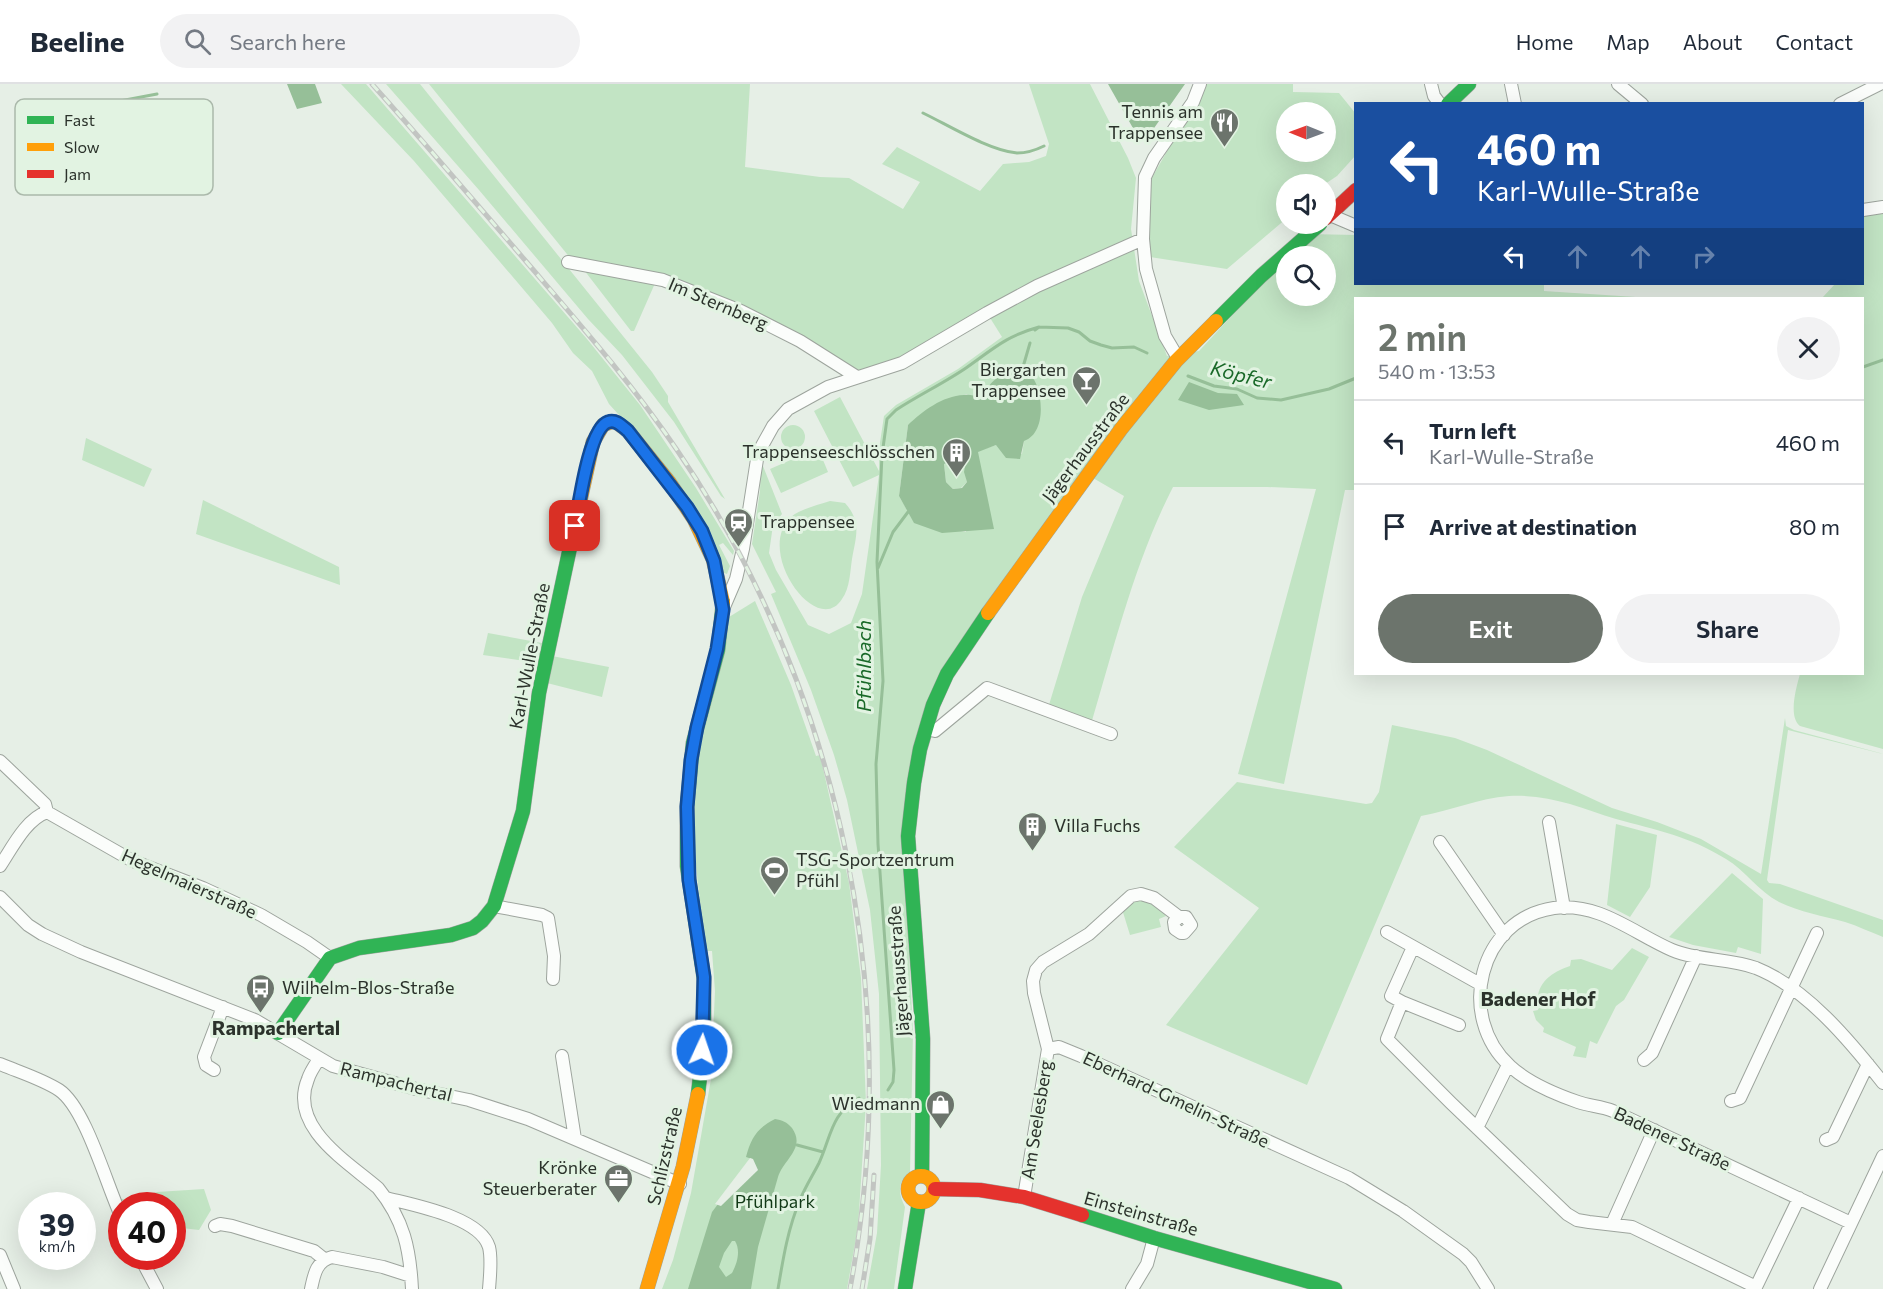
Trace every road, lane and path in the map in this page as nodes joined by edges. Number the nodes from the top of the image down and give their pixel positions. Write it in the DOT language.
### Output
graph roads {
  1 [pos="1200,84"];
  2 [pos="1431,84"];
  3 [pos="1469,84"];
  4 [pos="1511,84"];
  5 [pos="1618,84"];
  6 [pos="1880,84"];
  7 [pos="1438,102"];
  8 [pos="1450,102"];
  9 [pos="1515,102"];
  10 [pos="1640,102"];
  11 [pos="1844,102"];
  12 [pos="1354,192"];
  13 [pos="1883,207"];
  14 [pos="1336,209"];
  15 [pos="1864,210"];
  16 [pos="1336,221"];
  17 [pos="1354,226"];
  18 [pos="1308,234"];
  19 [pos="1143,239"];
  20 [pos="568,262"];
  21 [pos="1178,358"];
  22 [pos="857,377"];
  23 [pos="613,421"];
  24 [pos="723,610"];
  25 [pos="926,729"];
  26 [pos="1111,734"];
  27 [pos="0,760"];
  28 [pos="46,812"];
  29 [pos="1549,822"];
  30 [pos="1440,842"];
  31 [pos="0,866"];
  32 [pos="0,897"];
  33 [pos="494,906"];
  34 [pos="1564,908"];
  35 [pos="1179,917"];
  36 [pos="1388,932"];
  37 [pos="1817,933"];
  38 [pos="1504,935"];
  39 [pos="1413,947"];
  40 [pos="1696,956"];
  41 [pos="330,958"];
  42 [pos="553,979"];
  43 [pos="1480,984"];
  44 [pos="1790,988"];
  45 [pos="1402,1002"];
  46 [pos="223,1007"];
  47 [pos="1459,1025"];
  48 [pos="278,1032"];
  49 [pos="1048,1048"];
  50 [pos="562,1056"];
  51 [pos="319,1059"];
  52 [pos="1644,1060"];
  53 [pos="0,1064"];
  54 [pos="1868,1064"];
  55 [pos="1508,1065"];
  56 [pos="214,1070"];
  57 [pos="1883,1083"];
  58 [pos="1731,1101"];
  59 [pos="1477,1128"];
  60 [pos="1653,1130"];
  61 [pos="576,1139"];
  62 [pos="1826,1140"];
  63 [pos="1883,1156"];
  64 [pos="922,1176"];
  65 [pos="680,1184"];
  66 [pos="935,1189"];
  67 [pos="112,1192"];
  68 [pos="1024,1197"];
  69 [pos="386,1198"];
  70 [pos="1799,1198"];
  71 [pos="919,1202"];
  72 [pos="1851,1223"];
  73 [pos="1612,1224"];
  74 [pos="215,1227"];
  75 [pos="1154,1238"];
  76 [pos="0,1255"];
  77 [pos="324,1259"];
  78 [pos="147,1270"];
  79 [pos="412,1283"];
  80 [pos="1755,1288"];
  81 [pos="14,1289"];
  82 [pos="157,1289"];
  83 [pos="311,1289"];
  84 [pos="489,1289"];
  85 [pos="647,1289"];
  86 [pos="905,1289"];
  87 [pos="1132,1289"];
  88 [pos="1335,1289"];
  89 [pos="1488,1289"];
  90 [pos="1820,1289"];
  1 -- 19 [label="street"];
  2 -- 7 [label="street"];
  3 -- 8 [label="street"];
  4 -- 9 [label="street"];
  5 -- 10 [label="street"];
  6 -- 11 [label="street"];
  12 -- 14 [label="street, Jägerhausstraße"];
  13 -- 15 [label="street"];
  16 -- 17 [label="street"];
  18 -- 21 [label="street, Jägerhausstraße"];
  19 -- 21 [label="street"];
  19 -- 22 [label="street"];
  20 -- 22 [label="street, Im Sternberg"];
  21 -- 25 [label="street, Jägerhausstraße"];
  22 -- 24 [label="street"];
  23 -- 24 [label="street, Schlizstraße"];
  23 -- 33 [label="street, Karl-Wulle-Straße"];
  24 -- 65 [label="street, Schlizstraße"];
  25 -- 26 [label="street"];
  25 -- 64 [label="street, Jägerhausstraße"];
  27 -- 28 [label="street, Hegelmaierstraße"];
  28 -- 31 [label="street"];
  28 -- 41 [label="street, Hegelmaierstraße"];
  29 -- 34 [label="street"];
  30 -- 38 [label="street"];
  32 -- 46 [label="street, Rampachertal"];
  33 -- 41 [label="street, Karl-Wulle-Straße"];
  33 -- 42 [label="street"];
  34 -- 38 [label="street, Badener Straße"];
  34 -- 40 [label="street, Badener Straße"];
  35 -- 49 [label="street, Am Seelesberg"];
  36 -- 39 [label="street"];
  37 -- 44 [label="street"];
  38 -- 43 [label="street, Badener Straße"];
  39 -- 43 [label="street"];
  39 -- 45 [label="street"];
  40 -- 44 [label="street, Badener Straße"];
  40 -- 52 [label="street"];
  41 -- 48 [label="street"];
  43 -- 55 [label="street, Badener Straße"];
  44 -- 54 [label="street, Badener Straße"];
  44 -- 58 [label="street"];
  45 -- 47 [label="street"];
  45 -- 59 [label="street"];
  46 -- 48 [label="street, Rampachertal"];
  46 -- 56 [label="street"];
  48 -- 51 [label="street, Rampachertal"];
  49 -- 68 [label="street, Am Seelesberg"];
  49 -- 89 [label="street, Eberhard-Gmelin-Straße"];
  50 -- 61 [label="street"];
  51 -- 61 [label="street, Rampachertal"];
  51 -- 69 [label="street"];
  53 -- 67 [label="street"];
  54 -- 57 [label="street, Badener Straße"];
  54 -- 62 [label="street"];
  55 -- 59 [label="street"];
  55 -- 60 [label="street, Badener Straße"];
  59 -- 73 [label="street"];
  60 -- 70 [label="street, Badener Straße"];
  60 -- 73 [label="street"];
  61 -- 65 [label="street, Rampachertal"];
  63 -- 72 [label="street"];
  64 -- 66 [label="street"];
  64 -- 71 [label="street"];
  65 -- 85 [label="street, Schlizstraße"];
  66 -- 68 [label="street, Einsteinstraße"];
  66 -- 71 [label="street"];
  68 -- 75 [label="street, Einsteinstraße"];
  69 -- 79 [label="street"];
  69 -- 84 [label="street"];
  70 -- 72 [label="street, Badener Straße"];
  70 -- 80 [label="street"];
  71 -- 86 [label="street"];
  72 -- 90 [label="street"];
  73 -- 80 [label="street"];
  74 -- 77 [label="street"];
  75 -- 87 [label="street"];
  75 -- 88 [label="street, Einsteinstraße"];
  76 -- 81 [label="street"];
  77 -- 79 [label="street"];
  77 -- 83 [label="street"];
  78 -- 82 [label="street"];
}
